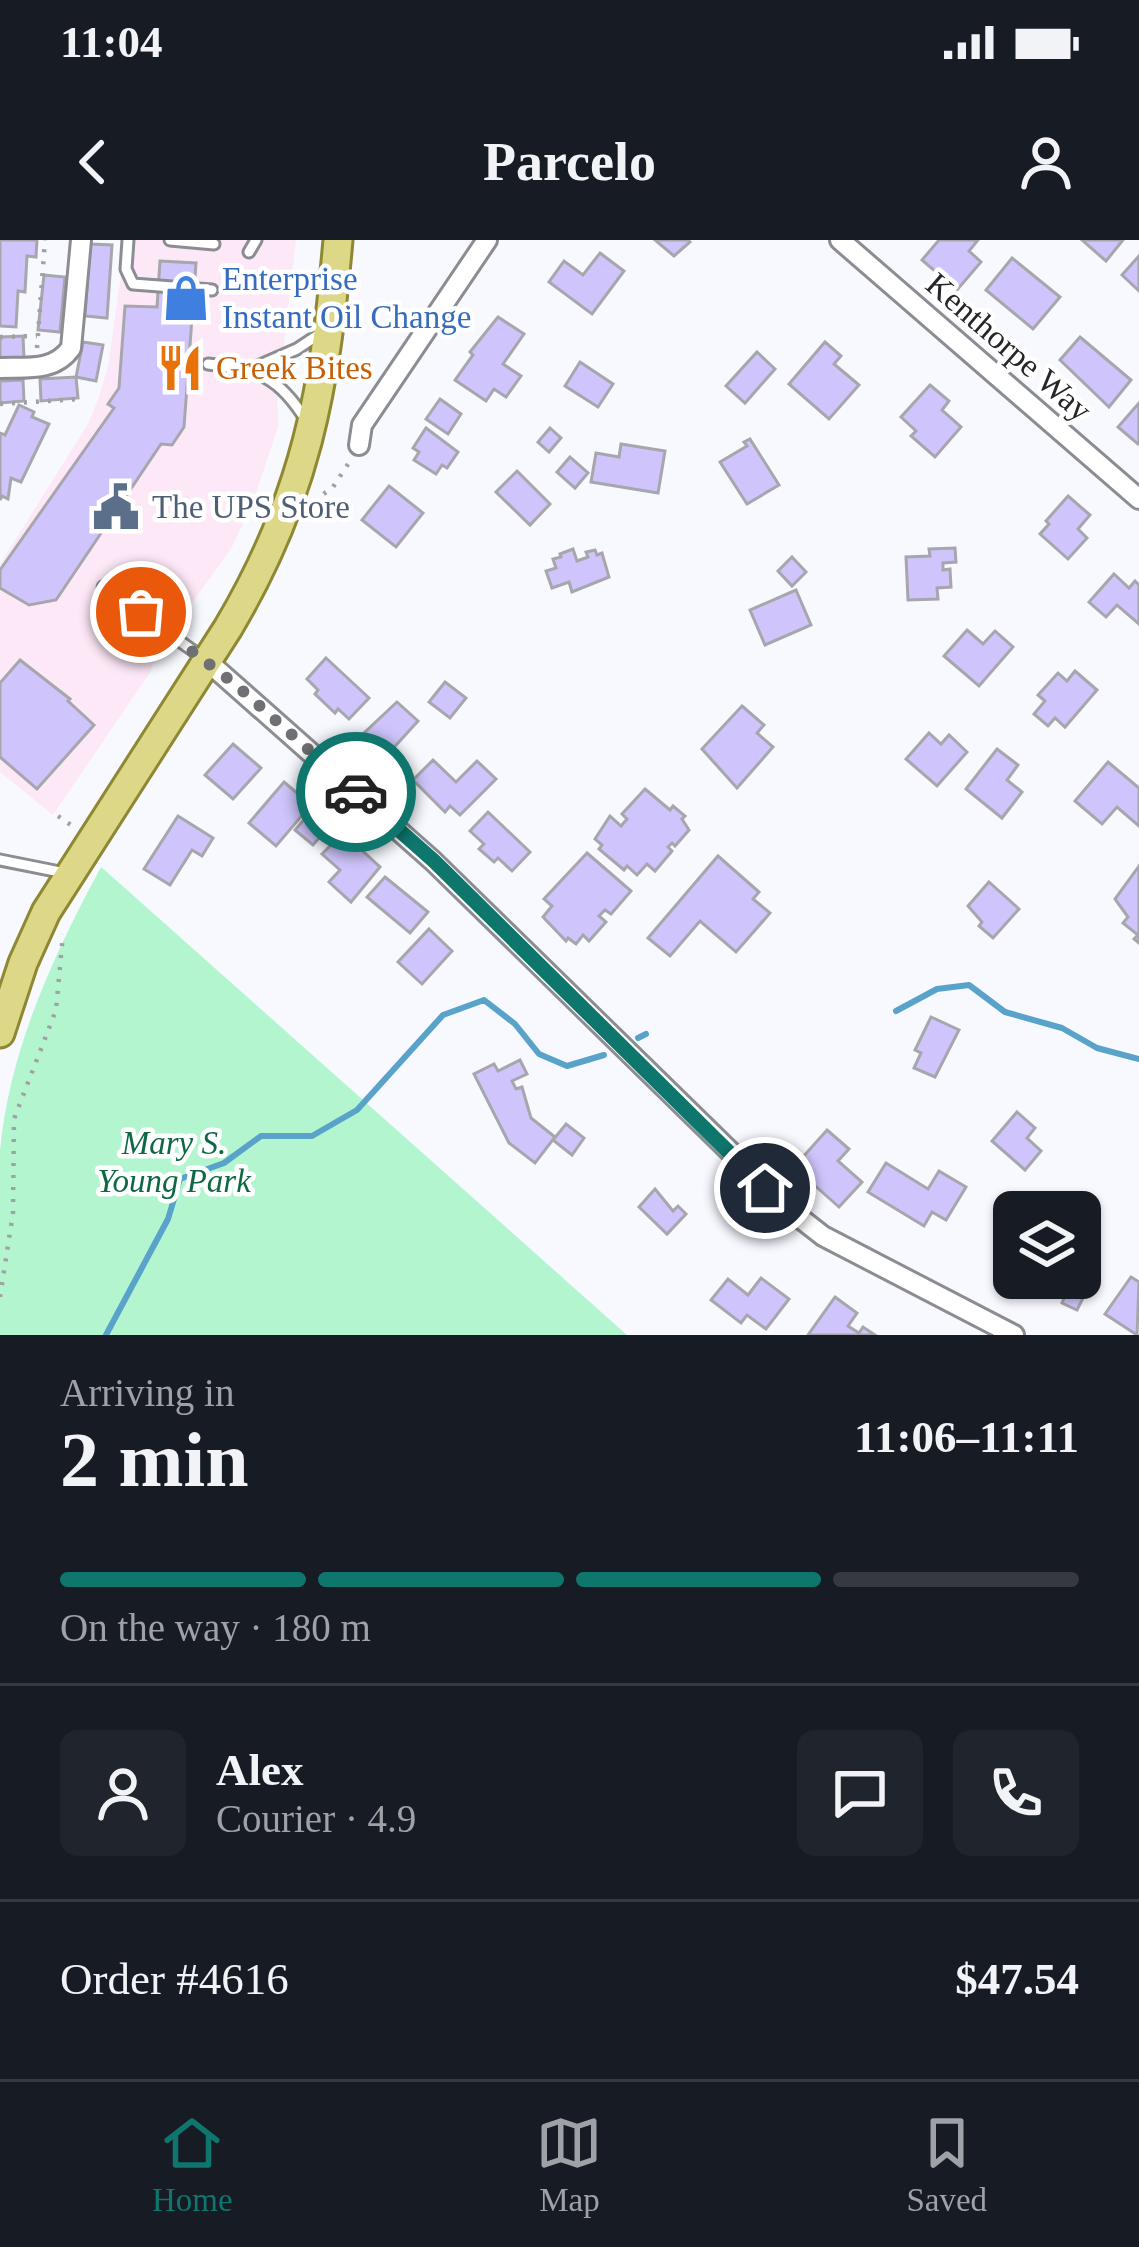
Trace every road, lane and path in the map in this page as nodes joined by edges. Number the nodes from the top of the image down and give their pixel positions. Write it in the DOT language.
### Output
graph roads {
  1 [pos="45,240"];
  2 [pos="81,240"];
  3 [pos="128,240"];
  4 [pos="170,240"];
  5 [pos="256,240"];
  6 [pos="338,240"];
  7 [pos="487,240"];
  8 [pos="214,244"];
  9 [pos="850,244"];
  10 [pos="249,253"];
  11 [pos="212,290"];
  12 [pos="330,326"];
  13 [pos="37,336"];
  14 [pos="0,337"];
  15 [pos="36,355"];
  16 [pos="208,364"];
  17 [pos="0,368"];
  18 [pos="251,369"];
  19 [pos="80,399"];
  20 [pos="0,404"];
  21 [pos="313,432"];
  22 [pos="359,445"];
  23 [pos="1139,499"];
  24 [pos="283,520"];
  25 [pos="103,587"];
  26 [pos="207,661"];
  27 [pos="0,860"];
  28 [pos="68,873"];
  29 [pos="63,935"];
  30 [pos="0,1034"];
  31 [pos="0,1297"];
  32 [pos="1014,1335"];
  1 -- 13 [label="path"];
  2 -- 17 [label="street"];
  3 -- 11 [label="lane"];
  4 -- 8 [label="lane"];
  5 -- 10 [label="lane"];
  6 -- 12 [label="main road"];
  7 -- 22 [label="street"];
  9 -- 23 [label="street, Kenthorpe Way"];
  12 -- 18 [label="lane"];
  12 -- 21 [label="main road"];
  13 -- 14 [label="path"];
  13 -- 15 [label="path"];
  16 -- 18 [label="lane"];
  18 -- 21 [label="lane"];
  19 -- 20 [label="path"];
  21 -- 24 [label="main road"];
  22 -- 24 [label="path"];
  24 -- 26 [label="main road"];
  25 -- 26 [label="lane"];
  26 -- 28 [label="main road"];
  26 -- 32 [label="street"];
  27 -- 28 [label="lane"];
  28 -- 30 [label="main road"];
  29 -- 31 [label="path"];
}
